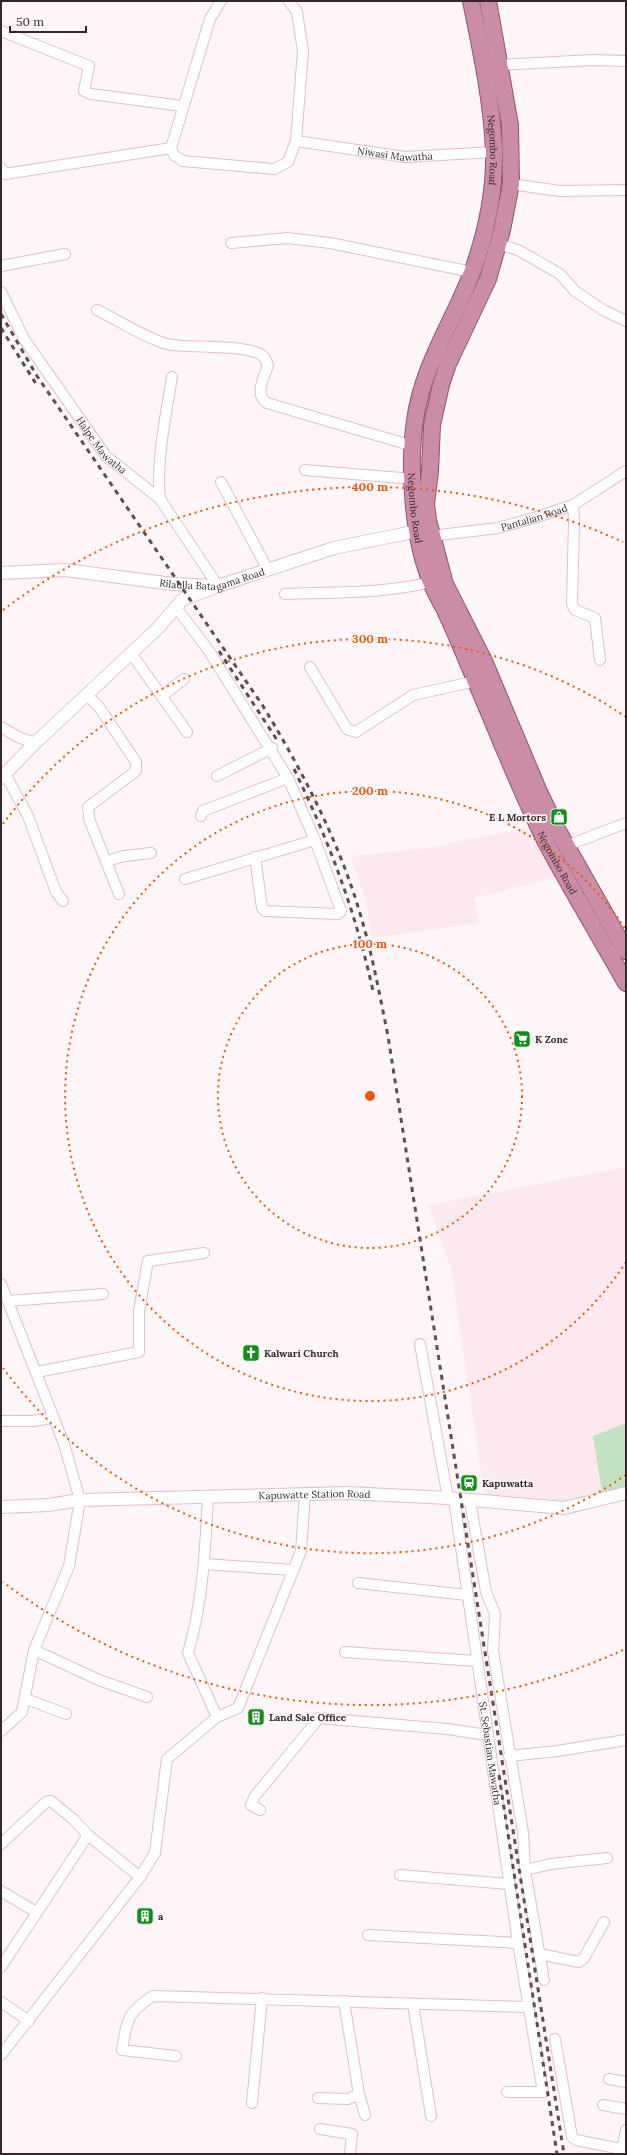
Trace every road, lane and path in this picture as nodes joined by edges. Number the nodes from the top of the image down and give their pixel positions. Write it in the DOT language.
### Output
graph roads {
  1 [pos="221,1"];
  2 [pos="289,1"];
  3 [pos="471,1"];
  4 [pos="488,1"];
  5 [pos="1,31"];
  6 [pos="626,61"];
  7 [pos="500,65"];
  8 [pos="182,106"];
  9 [pos="296,141"];
  10 [pos="171,148"];
  11 [pos="494,152"];
  12 [pos="1,168"];
  13 [pos="511,184"];
  14 [pos="626,190"];
  15 [pos="232,242"];
  16 [pos="499,244"];
  17 [pos="65,254"];
  18 [pos="1,266"];
  19 [pos="472,272"];
  20 [pos="1,292"];
  21 [pos="97,310"];
  22 [pos="626,321"];
  23 [pos="172,376"];
  24 [pos="413,446"];
  25 [pos="305,470"];
  26 [pos="626,471"];
  27 [pos="413,479"];
  28 [pos="221,482"];
  29 [pos="160,499"];
  30 [pos="573,505"];
  31 [pos="425,533"];
  32 [pos="268,570"];
  33 [pos="1,573"];
  34 [pos="430,582"];
  35 [pos="218,586"];
  36 [pos="285,594"];
  37 [pos="175,606"];
  38 [pos="131,653"];
  39 [pos="600,660"];
  40 [pos="310,667"];
  41 [pos="184,679"];
  42 [pos="476,681"];
  43 [pos="87,695"];
  44 [pos="162,696"];
  45 [pos="1,727"];
  46 [pos="187,732"];
  47 [pos="35,743"];
  48 [pos="272,748"];
  49 [pos="3,776"];
  50 [pos="217,776"];
  51 [pos="288,778"];
  52 [pos="201,816"];
  53 [pos="626,823"];
  54 [pos="315,840"];
  55 [pos="566,846"];
  56 [pos="151,853"];
  57 [pos="255,858"];
  58 [pos="107,861"];
  59 [pos="185,879"];
  60 [pos="119,894"];
  61 [pos="63,901"];
  62 [pos="626,951"];
  63 [pos="626,983"];
  64 [pos="204,1254"];
  65 [pos="1,1284"];
  66 [pos="103,1294"];
  67 [pos="8,1301"];
  68 [pos="420,1344"];
  69 [pos="36,1372"];
  70 [pos="52,1418"];
  71 [pos="1,1421"];
  72 [pos="626,1493"];
  73 [pos="305,1495"];
  74 [pos="208,1498"];
  75 [pos="451,1499"];
  76 [pos="80,1500"];
  77 [pos="470,1501"];
  78 [pos="1,1507"];
  79 [pos="204,1564"];
  80 [pos="293,1570"];
  81 [pos="358,1583"];
  82 [pos="467,1595"];
  83 [pos="34,1650"];
  84 [pos="345,1652"];
  85 [pos="476,1661"];
  86 [pos="147,1696"];
  87 [pos="26,1699"];
  88 [pos="66,1714"];
  89 [pos="217,1717"];
  90 [pos="1,1731"];
  91 [pos="486,1735"];
  92 [pos="626,1740"];
  93 [pos="509,1756"];
  94 [pos="260,1810"];
  95 [pos="88,1835"];
  96 [pos="1,1844"];
  97 [pos="607,1858"];
  98 [pos="525,1870"];
  99 [pos="400,1875"];
  100 [pos="140,1877"];
  101 [pos="509,1884"];
  102 [pos="1,1891"];
  103 [pos="36,1912"];
  104 [pos="604,1922"];
  105 [pos="368,1936"];
  106 [pos="518,1943"];
  107 [pos="539,1954"];
  108 [pos="1,1967"];
  109 [pos="544,1980"];
  110 [pos="262,1998"];
  111 [pos="344,2001"];
  112 [pos="1,2002"];
  113 [pos="413,2004"];
  114 [pos="529,2007"];
  115 [pos="29,2021"];
  116 [pos="555,2039"];
  117 [pos="1,2055"];
  118 [pos="176,2056"];
  119 [pos="609,2079"];
  120 [pos="626,2082"];
  121 [pos="507,2092"];
  122 [pos="359,2094"];
  123 [pos="318,2098"];
  124 [pos="252,2102"];
  125 [pos="603,2105"];
  126 [pos="626,2109"];
  127 [pos="365,2115"];
  128 [pos="431,2116"];
  129 [pos="320,2129"];
  130 [pos="626,2130"];
  131 [pos="624,2150"];
  132 [pos="350,2154"];
  1 -- 8 [label="street"];
  2 -- 9 [label="street"];
  3 -- 11 [label="highway, Negombo Road"];
  4 -- 7 [label="highway, Negombo Road"];
  5 -- 8 [label="street"];
  6 -- 7 [label="street"];
  7 -- 13 [label="highway, Negombo Road"];
  8 -- 10 [label="street"];
  9 -- 10 [label="street"];
  9 -- 11 [label="street, Niwasi Mawatha"];
  10 -- 12 [label="street"];
  11 -- 19 [label="highway, Negombo Road"];
  13 -- 14 [label="street"];
  13 -- 16 [label="highway, Negombo Road"];
  15 -- 19 [label="street"];
  16 -- 22 [label="street"];
  16 -- 31 [label="highway, Negombo Road"];
  17 -- 18 [label="street"];
  19 -- 24 [label="highway, Negombo Road"];
  20 -- 29 [label="street, Halpe Mawatha"];
  21 -- 24 [label="street"];
  23 -- 29 [label="street"];
  24 -- 27 [label="highway, Negombo Road"];
  25 -- 27 [label="street"];
  26 -- 30 [label="street, Pantalian Road"];
  27 -- 31 [label="highway, Negombo Road"];
  28 -- 32 [label="street"];
  29 -- 35 [label="street, Halpe Mawatha"];
  30 -- 31 [label="street, Pantalian Road"];
  30 -- 39 [label="street"];
  31 -- 32 [label="street, Rilaulla Batagama Road"];
  31 -- 34 [label="highway, Negombo Road"];
  31 -- 55 [label="highway, Negombo Road"];
  32 -- 35 [label="street, Rilaulla Batagama Road"];
  33 -- 35 [label="street, Rilaulla Batagama Road"];
  34 -- 36 [label="street"];
  34 -- 42 [label="highway, Negombo Road"];
  35 -- 37 [label="street"];
  37 -- 38 [label="street"];
  37 -- 48 [label="street"];
  38 -- 43 [label="street"];
  38 -- 44 [label="street"];
  40 -- 42 [label="street"];
  41 -- 44 [label="street"];
  42 -- 63 [label="highway, Negombo Road"];
  43 -- 47 [label="street"];
  43 -- 58 [label="street"];
  44 -- 46 [label="street"];
  45 -- 47 [label="street"];
  47 -- 49 [label="street"];
  48 -- 50 [label="street"];
  48 -- 51 [label="street"];
  49 -- 61 [label="street"];
  51 -- 52 [label="street"];
  51 -- 54 [label="street"];
  53 -- 55 [label="street"];
  54 -- 57 [label="street"];
  54 -- 57 [label="street"];
  55 -- 62 [label="highway, Negombo Road"];
  56 -- 58 [label="street"];
  57 -- 59 [label="street"];
  58 -- 60 [label="street"];
  64 -- 69 [label="street"];
  65 -- 67 [label="street"];
  66 -- 67 [label="street"];
  67 -- 69 [label="street"];
  68 -- 75 [label="street, St. Sebastian Mawatha"];
  69 -- 70 [label="street"];
  70 -- 71 [label="street"];
  70 -- 76 [label="street"];
  72 -- 77 [label="street, Kapuwatte Station Road"];
  73 -- 74 [label="street, Kapuwatte Station Road"];
  73 -- 75 [label="street, Kapuwatte Station Road"];
  73 -- 80 [label="street"];
  74 -- 76 [label="street, Kapuwatte Station Road"];
  74 -- 79 [label="street"];
  75 -- 77 [label="street, Kapuwatte Station Road"];
  75 -- 82 [label="street, St. Sebastian Mawatha"];
  76 -- 78 [label="street, Kapuwatte Station Road"];
  76 -- 83 [label="street"];
  77 -- 93 [label="street"];
  79 -- 80 [label="street"];
  79 -- 89 [label="street"];
  80 -- 89 [label="street"];
  81 -- 82 [label="street"];
  82 -- 85 [label="street, St. Sebastian Mawatha"];
  83 -- 86 [label="street"];
  83 -- 87 [label="street"];
  84 -- 85 [label="street"];
  85 -- 91 [label="street, St. Sebastian Mawatha"];
  87 -- 88 [label="street"];
  87 -- 90 [label="street"];
  89 -- 100 [label="street"];
  91 -- 94 [label="street"];
  91 -- 101 [label="street, St. Sebastian Mawatha"];
  92 -- 93 [label="street"];
  93 -- 98 [label="street"];
  95 -- 96 [label="street"];
  95 -- 100 [label="street"];
  95 -- 103 [label="street"];
  97 -- 98 [label="street"];
  98 -- 107 [label="street"];
  99 -- 101 [label="street"];
  100 -- 115 [label="street"];
  101 -- 106 [label="street, St. Sebastian Mawatha"];
  102 -- 103 [label="street"];
  103 -- 108 [label="street"];
  104 -- 107 [label="street"];
  105 -- 106 [label="street"];
  106 -- 114 [label="street, St. Sebastian Mawatha"];
  107 -- 109 [label="street"];
  110 -- 111 [label="street"];
  110 -- 118 [label="street"];
  110 -- 124 [label="street"];
  111 -- 113 [label="street"];
  111 -- 122 [label="street"];
  112 -- 115 [label="street"];
  113 -- 114 [label="street"];
  113 -- 128 [label="street"];
  114 -- 121 [label="street, St. Sebastian Mawatha"];
  115 -- 117 [label="street"];
  116 -- 131 [label="street"];
  119 -- 120 [label="street"];
  122 -- 123 [label="street"];
  122 -- 127 [label="street"];
  125 -- 126 [label="street"];
  129 -- 132 [label="street"];
  130 -- 131 [label="street"];
}
